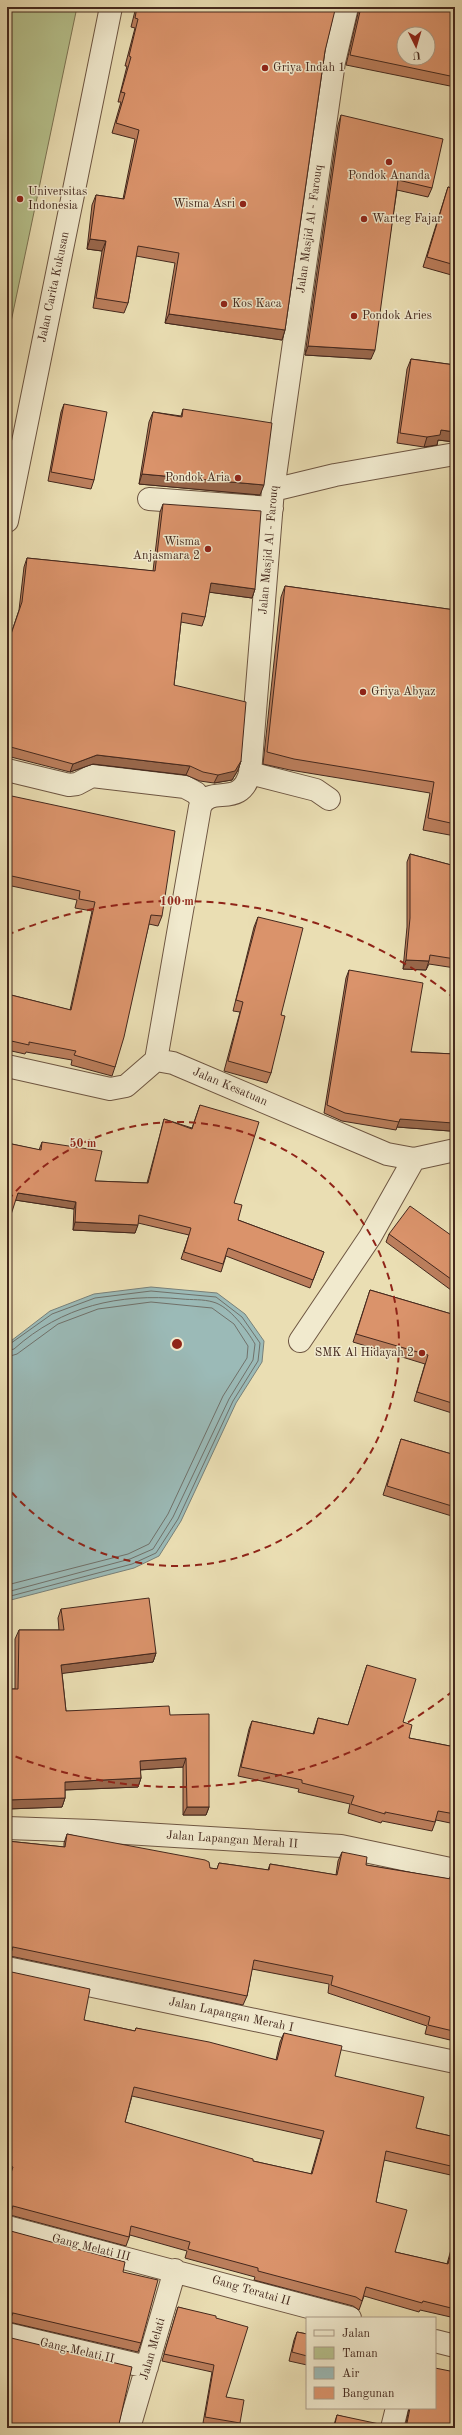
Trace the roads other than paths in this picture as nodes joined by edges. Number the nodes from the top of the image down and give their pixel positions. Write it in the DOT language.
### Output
graph roads {
  1 [pos="111,7"];
  2 [pos="322,7"];
  3 [pos="347,8"];
  4 [pos="455,454"];
  5 [pos="149,499"];
  6 [pos="272,499"];
  7 [pos="7,520"];
  8 [pos="7,770"];
  9 [pos="250,773"];
  10 [pos="329,799"];
  11 [pos="202,801"];
  12 [pos="156,1060"];
  13 [pos="7,1066"];
  14 [pos="455,1150"];
  15 [pos="414,1159"];
  16 [pos="300,1341"];
  17 [pos="7,1828"];
  18 [pos="455,1870"];
  19 [pos="7,1968"];
  20 [pos="455,2062"];
  21 [pos="7,2227"];
  22 [pos="175,2270"];
  23 [pos="346,2317"];
  24 [pos="7,2334"];
  25 [pos="436,2341"];
  26 [pos="455,2346"];
  27 [pos="148,2367"];
  28 [pos="398,2409"];
  29 [pos="130,2428"];
  30 [pos="392,2428"];
  1 -- 7 [label="street, Jalan Carita Kukusan"];
  2 -- 3 [label="street"];
  3 -- 6 [label="street, Jalan Masjid Al - Farouq"];
  4 -- 6 [label="street"];
  5 -- 6 [label="street"];
  6 -- 9 [label="street, Jalan Masjid Al - Farouq"];
  8 -- 11 [label="street"];
  9 -- 10 [label="street"];
  9 -- 11 [label="street, Jalan Masjid Al - Farouq"];
  11 -- 12 [label="street"];
  12 -- 13 [label="street"];
  12 -- 15 [label="street, Jalan Kesatuan"];
  14 -- 15 [label="street, Jalan Kesatuan"];
  15 -- 16 [label="street"];
  17 -- 18 [label="street, Jalan Lapangan Merah II"];
  19 -- 20 [label="street, Jalan Lapangan Merah I"];
  21 -- 22 [label="street, Gang Melati III"];
  22 -- 23 [label="street, Gang Teratai II"];
  22 -- 27 [label="street, Jalan Melati"];
  24 -- 27 [label="street, Gang Melati II"];
  25 -- 26 [label="street"];
  27 -- 29 [label="street, Jalan Melati"];
  28 -- 30 [label="street"];
}
